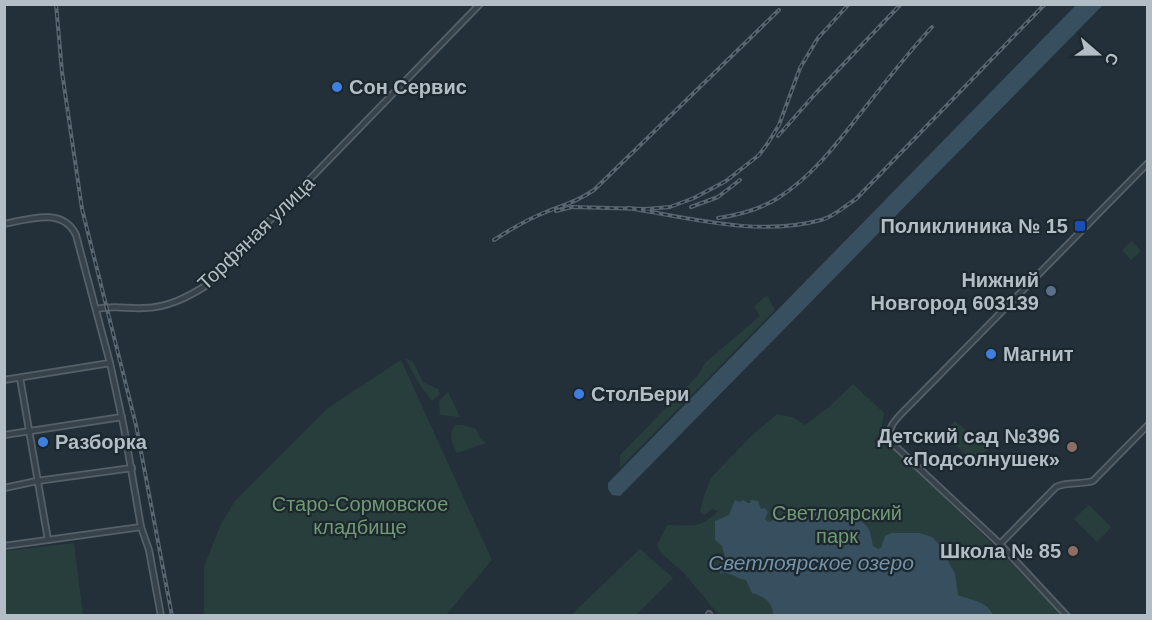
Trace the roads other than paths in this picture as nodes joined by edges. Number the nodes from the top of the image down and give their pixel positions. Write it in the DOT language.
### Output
graph roads {
  1 [pos="480,4"];
  2 [pos="1148,163"];
  3 [pos="4,224"];
  4 [pos="96,309"];
  5 [pos="110,363"];
  6 [pos="20,378"];
  7 [pos="4,380"];
  8 [pos="122,417"];
  9 [pos="1148,425"];
  10 [pos="29,430"];
  11 [pos="4,435"];
  12 [pos="132,468"];
  13 [pos="37,481"];
  14 [pos="4,488"];
  15 [pos="141,527"];
  16 [pos="48,540"];
  17 [pos="1000,544"];
  18 [pos="4,546"];
  19 [pos="161,615"];
  20 [pos="1067,615"];
  1 -- 4 [label="street, Торфяная улица"];
  2 -- 17 [label="street"];
  3 -- 4 [label="street"];
  4 -- 5 [label="street"];
  5 -- 6 [label="street"];
  5 -- 8 [label="street"];
  6 -- 7 [label="street"];
  6 -- 10 [label="street"];
  8 -- 10 [label="street"];
  8 -- 12 [label="street"];
  9 -- 17 [label="street"];
  10 -- 11 [label="street"];
  10 -- 13 [label="street"];
  12 -- 13 [label="street"];
  12 -- 15 [label="street"];
  13 -- 14 [label="street"];
  13 -- 16 [label="street"];
  15 -- 16 [label="street"];
  15 -- 19 [label="street"];
  16 -- 18 [label="street"];
  17 -- 20 [label="street"];
}
